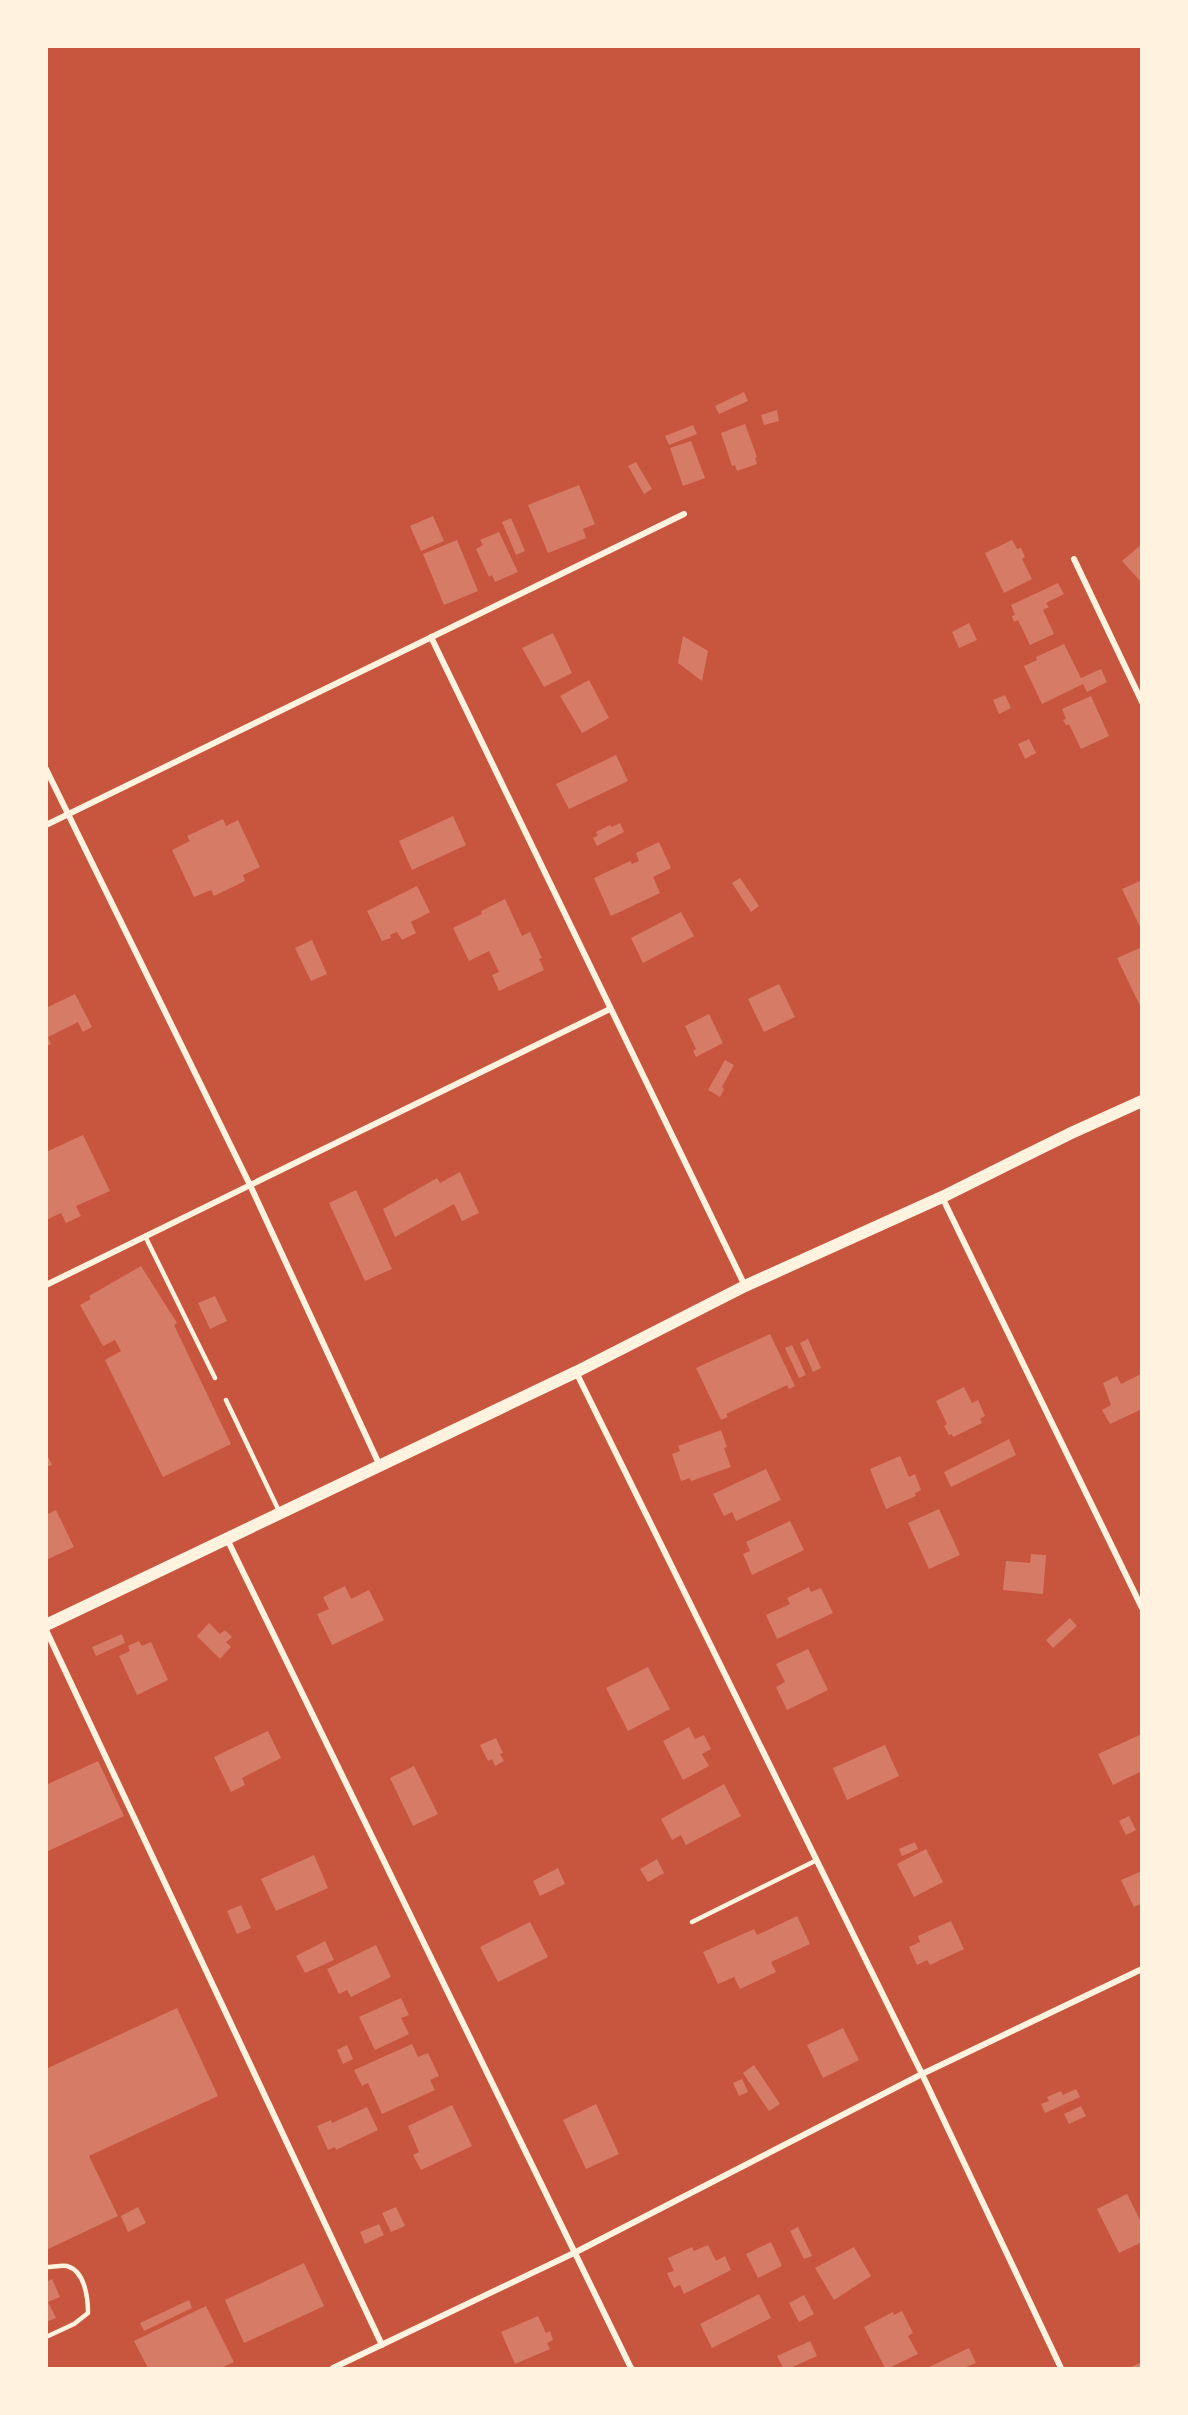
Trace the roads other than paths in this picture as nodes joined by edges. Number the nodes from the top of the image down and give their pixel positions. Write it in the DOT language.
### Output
graph roads {
  1 [pos="684,513"];
  2 [pos="1074,559"];
  3 [pos="431,637"];
  4 [pos="1142,702"];
  5 [pos="46,769"];
  6 [pos="69,814"];
  7 [pos="46,825"];
  8 [pos="610,1009"];
  9 [pos="1142,1101"];
  10 [pos="250,1185"];
  11 [pos="942,1197"];
  12 [pos="145,1236"];
  13 [pos="46,1285"];
  14 [pos="745,1286"];
  15 [pos="576,1372"];
  16 [pos="215,1378"];
  17 [pos="226,1400"];
  18 [pos="380,1466"];
  19 [pos="280,1514"];
  20 [pos="227,1539"];
  21 [pos="1142,1608"];
  22 [pos="46,1625"];
  23 [pos="46,1630"];
  24 [pos="817,1860"];
  25 [pos="692,1922"];
  26 [pos="1142,1969"];
  27 [pos="922,2074"];
  28 [pos="576,2252"];
  29 [pos="46,2267"];
  30 [pos="46,2337"];
  31 [pos="382,2345"];
  32 [pos="333,2368"];
  33 [pos="631,2368"];
  34 [pos="1060,2368"];
  1 -- 3 [label="street"];
  2 -- 4 [label="street"];
  3 -- 6 [label="street"];
  3 -- 8 [label="street"];
  5 -- 6 [label="street"];
  6 -- 7 [label="street"];
  6 -- 10 [label="street"];
  8 -- 10 [label="street"];
  8 -- 14 [label="street"];
  9 -- 11 [label="main road"];
  10 -- 12 [label="street"];
  10 -- 18 [label="street"];
  11 -- 14 [label="main road"];
  11 -- 21 [label="street"];
  12 -- 13 [label="street"];
  12 -- 16 [label="lane"];
  14 -- 15 [label="main road"];
  15 -- 18 [label="main road"];
  15 -- 24 [label="street"];
  17 -- 19 [label="lane"];
  18 -- 19 [label="main road"];
  19 -- 20 [label="main road"];
  20 -- 22 [label="main road"];
  20 -- 28 [label="street"];
  23 -- 31 [label="street"];
  24 -- 25 [label="lane"];
  24 -- 27 [label="street"];
  26 -- 27 [label="street"];
  27 -- 28 [label="street"];
  27 -- 34 [label="street"];
  28 -- 31 [label="street"];
  28 -- 33 [label="street"];
  29 -- 30 [label="lane"];
  31 -- 32 [label="street"];
}
